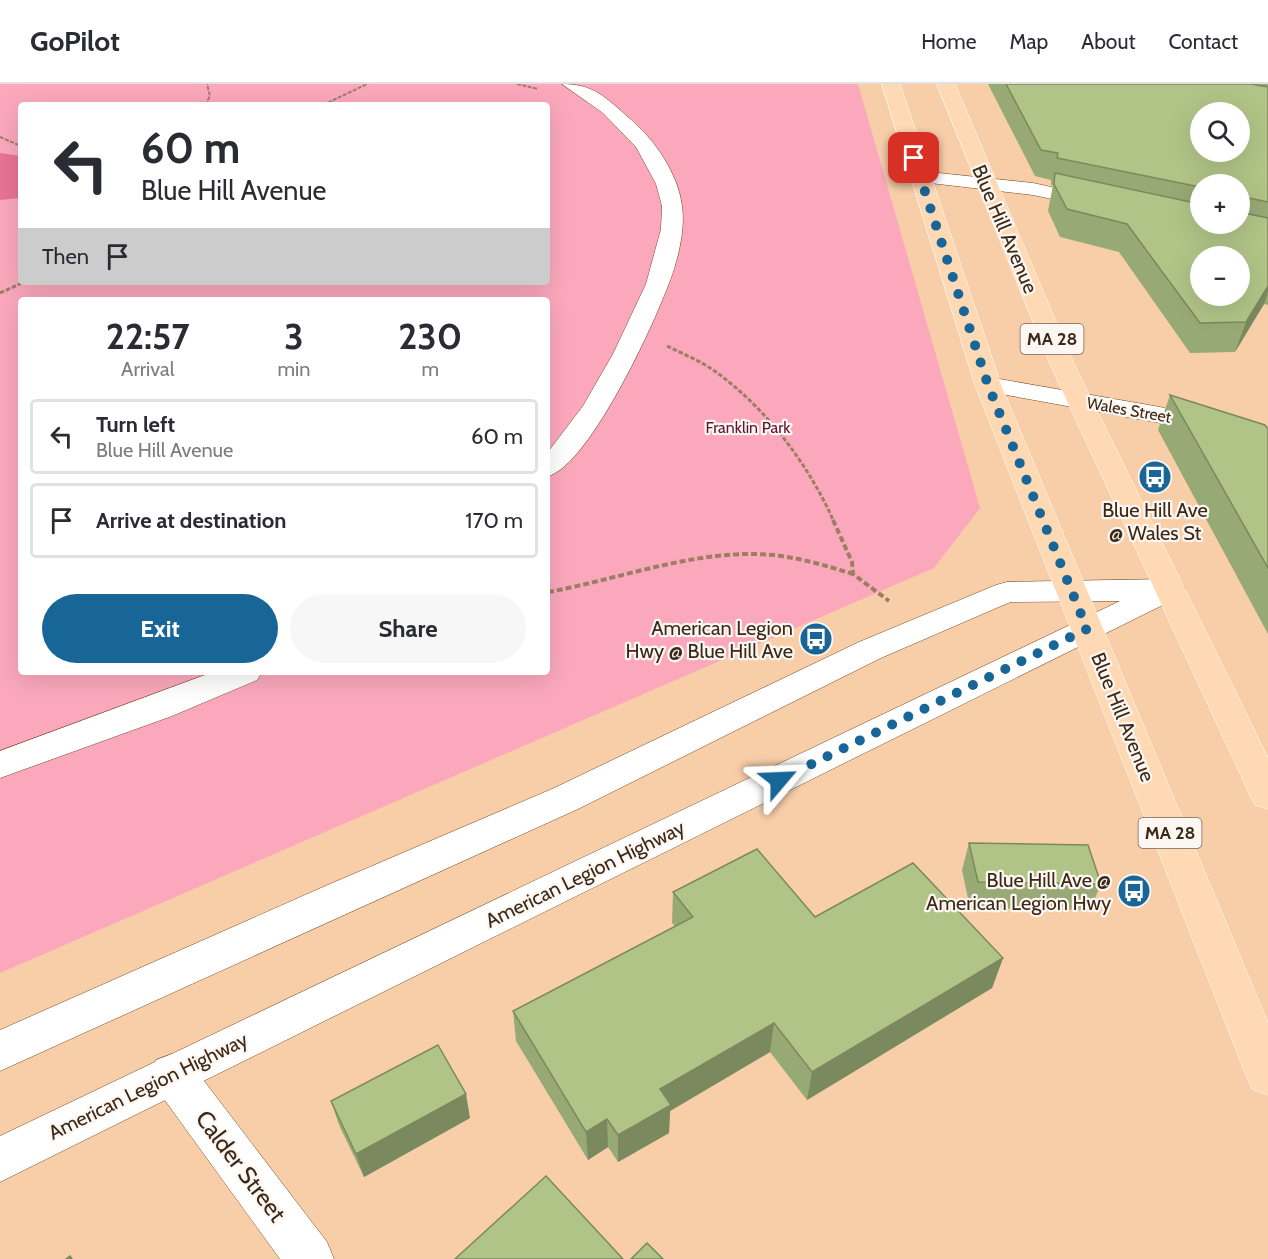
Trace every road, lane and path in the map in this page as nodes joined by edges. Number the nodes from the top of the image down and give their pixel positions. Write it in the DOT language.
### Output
graph roads {
  1 [pos="207,84"];
  2 [pos="367,84"];
  3 [pos="571,84"];
  4 [pos="891,84"];
  5 [pos="946,84"];
  6 [pos="207,102"];
  7 [pos="329,102"];
  8 [pos="0,137"];
  9 [pos="18,145"];
  10 [pos="920,177"];
  11 [pos="986,183"];
  12 [pos="1109,205"];
  13 [pos="18,285"];
  14 [pos="0,293"];
  15 [pos="637,330"];
  16 [pos="988,385"];
  17 [pos="1081,401"];
  18 [pos="1268,442"];
  19 [pos="550,466"];
  20 [pos="853,574"];
  21 [pos="1170,589"];
  22 [pos="1070,591"];
  23 [pos="550,592"];
  24 [pos="885,597"];
  25 [pos="1087,629"];
  26 [pos="238,675"];
  27 [pos="0,765"];
  28 [pos="1268,795"];
  29 [pos="0,1051"];
  30 [pos="172,1074"];
  31 [pos="1268,1075"];
  32 [pos="0,1160"];
  33 [pos="310,1259"];
  1 -- 6 [label="path"];
  2 -- 7 [label="path"];
  3 -- 15 [label="street"];
  4 -- 10 [label="main road, Blue Hill Avenue / MA 28"];
  5 -- 11 [label="main road, Blue Hill Avenue / MA 28"];
  8 -- 9 [label="path"];
  10 -- 11 [label="street"];
  10 -- 16 [label="main road, Blue Hill Avenue / MA 28"];
  11 -- 12 [label="street"];
  11 -- 17 [label="main road, Blue Hill Avenue / MA 28"];
  13 -- 14 [label="path"];
  15 -- 19 [label="street"];
  15 -- 20 [label="path"];
  16 -- 17 [label="street, Wales Street"];
  16 -- 22 [label="main road, Blue Hill Avenue / MA 28"];
  17 -- 18 [label="street, Wales Street"];
  17 -- 21 [label="main road, Blue Hill Avenue / MA 28"];
  20 -- 23 [label="path"];
  20 -- 24 [label="path"];
  21 -- 22 [label="street"];
  21 -- 25 [label="street, American Legion Highway"];
  21 -- 28 [label="main road, Blue Hill Avenue / MA 28"];
  22 -- 25 [label="main road, Blue Hill Avenue / MA 28"];
  22 -- 29 [label="street"];
  25 -- 30 [label="street, American Legion Highway"];
  25 -- 31 [label="main road, Blue Hill Avenue / MA 28"];
  26 -- 27 [label="street"];
  30 -- 32 [label="street, American Legion Highway"];
  30 -- 33 [label="street, Calder Street"];
}
